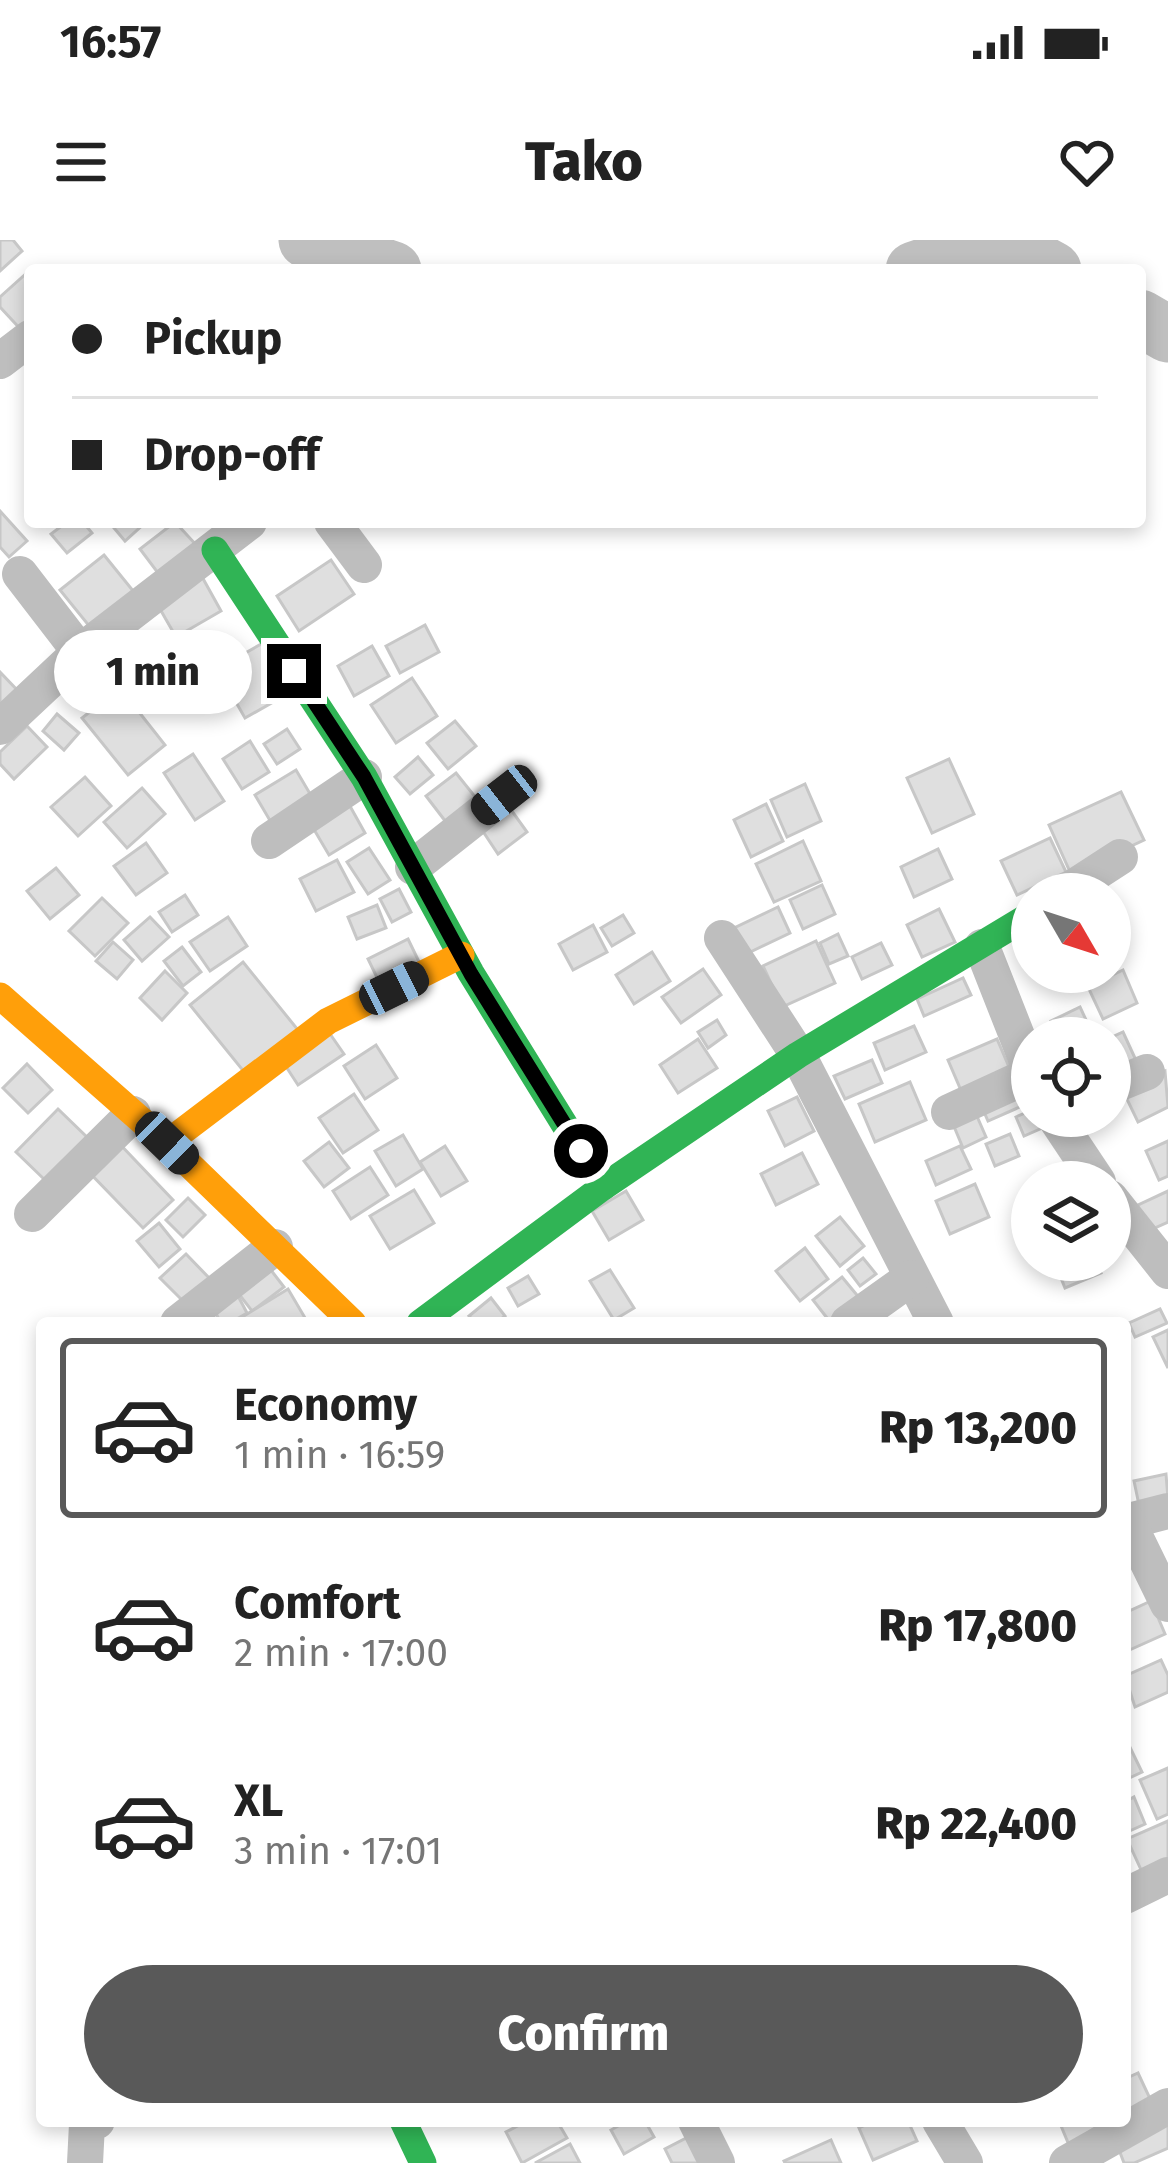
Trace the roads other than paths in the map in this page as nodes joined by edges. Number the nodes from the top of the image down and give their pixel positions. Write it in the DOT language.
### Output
graph roads {
  1 [pos="24,343"];
  2 [pos="0,361"];
  3 [pos="242,528"];
  4 [pos="336,528"];
  5 [pos="215,550"];
  6 [pos="364,565"];
  7 [pos="20,574"];
  8 [pos="80,652"];
  9 [pos="0,727"];
  10 [pos="364,777"];
  11 [pos="504,795"];
  12 [pos="269,841"];
  13 [pos="1120,857"];
  14 [pos="413,867"];
  15 [pos="1096,873"];
  16 [pos="1011,928"];
  17 [pos="722,938"];
  18 [pos="982,947"];
  19 [pos="461,955"];
  20 [pos="7,1016"];
  21 [pos="1011,1021"];
  22 [pos="797,1055"];
  23 [pos="1147,1072"];
  24 [pos="1131,1078"];
  25 [pos="1011,1084"];
  26 [pos="949,1112"];
  27 [pos="134,1114"];
  28 [pos="167,1143"];
  29 [pos="604,1187"];
  30 [pos="32,1214"];
  31 [pos="1131,1224"];
  32 [pos="275,1247"];
  33 [pos="1165,1266"];
  34 [pos="911,1278"];
  35 [pos="186,1317"];
  36 [pos="347,1317"];
  37 [pos="427,1317"];
  38 [pos="856,1317"];
  39 [pos="933,1317"];
  40 [pos="1168,1510"];
  41 [pos="1131,1521"];
  42 [pos="1131,1532"];
  43 [pos="1168,1604"];
  44 [pos="1168,1875"];
  45 [pos="1131,1893"];
  46 [pos="1168,2106"];
  47 [pos="87,2127"];
  48 [pos="406,2127"];
  49 [pos="699,2127"];
  50 [pos="944,2127"];
  51 [pos="1131,2127"];
  52 [pos="1131,2127"];
  53 [pos="85,2163"];
  54 [pos="422,2163"];
  55 [pos="717,2163"];
  56 [pos="965,2163"];
  57 [pos="1067,2163"];
  1 -- 2 [label="street"];
  3 -- 5 [label="street"];
  4 -- 6 [label="street"];
  5 -- 8 [label="street"];
  5 -- 10 [label="street"];
  7 -- 8 [label="street"];
  8 -- 9 [label="street"];
  10 -- 12 [label="street"];
  10 -- 14 [label="street"];
  11 -- 14 [label="street"];
  13 -- 15 [label="street"];
  14 -- 19 [label="street"];
  16 -- 18 [label="street"];
  17 -- 22 [label="street"];
  18 -- 21 [label="street"];
  18 -- 22 [label="street"];
  19 -- 28 [label="street"];
  19 -- 29 [label="street"];
  20 -- 27 [label="street"];
  22 -- 29 [label="street"];
  22 -- 34 [label="street"];
  23 -- 24 [label="street"];
  25 -- 26 [label="street"];
  27 -- 28 [label="street"];
  27 -- 30 [label="street"];
  28 -- 32 [label="street"];
  29 -- 37 [label="street"];
  31 -- 33 [label="street"];
  32 -- 35 [label="street"];
  32 -- 36 [label="street"];
  34 -- 38 [label="street"];
  34 -- 39 [label="street"];
  40 -- 41 [label="street"];
  42 -- 43 [label="street"];
  44 -- 45 [label="street"];
  46 -- 51 [label="street"];
  47 -- 53 [label="street"];
  48 -- 54 [label="street"];
  49 -- 55 [label="street"];
  50 -- 56 [label="street"];
  52 -- 57 [label="street"];
}
